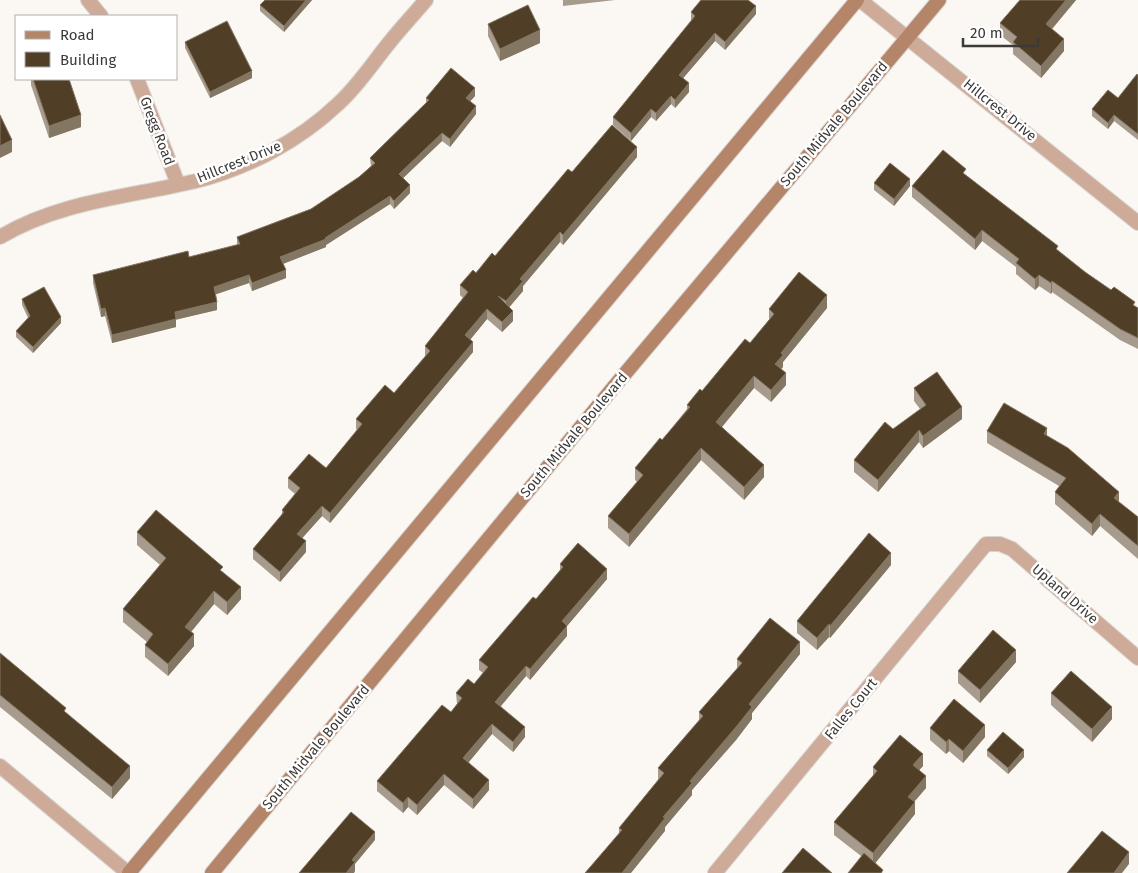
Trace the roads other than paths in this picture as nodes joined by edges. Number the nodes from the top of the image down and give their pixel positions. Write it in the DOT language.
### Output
graph roads {
  1 [pos="88,0"];
  2 [pos="426,0"];
  3 [pos="859,0"];
  4 [pos="939,0"];
  5 [pos="100,15"];
  6 [pos="908,37"];
  7 [pos="137,80"];
  8 [pos="178,184"];
  9 [pos="1138,222"];
  10 [pos="0,237"];
  11 [pos="986,544"];
  12 [pos="1138,658"];
  13 [pos="0,766"];
  14 [pos="129,873"];
  15 [pos="212,873"];
  16 [pos="715,873"];
  1 -- 5 [label="street"];
  2 -- 8 [label="street, Hillcrest Drive"];
  3 -- 6 [label="street, Hillcrest Drive"];
  3 -- 14 [label="main road"];
  4 -- 6 [label="main road, South Midvale Boulevard"];
  6 -- 9 [label="street, Hillcrest Drive"];
  6 -- 15 [label="main road, South Midvale Boulevard"];
  7 -- 8 [label="street, Gregg Road"];
  8 -- 10 [label="street, Hillcrest Drive"];
  11 -- 12 [label="street, Upland Drive"];
  11 -- 16 [label="street, Falles Court"];
  13 -- 14 [label="street"];
}
